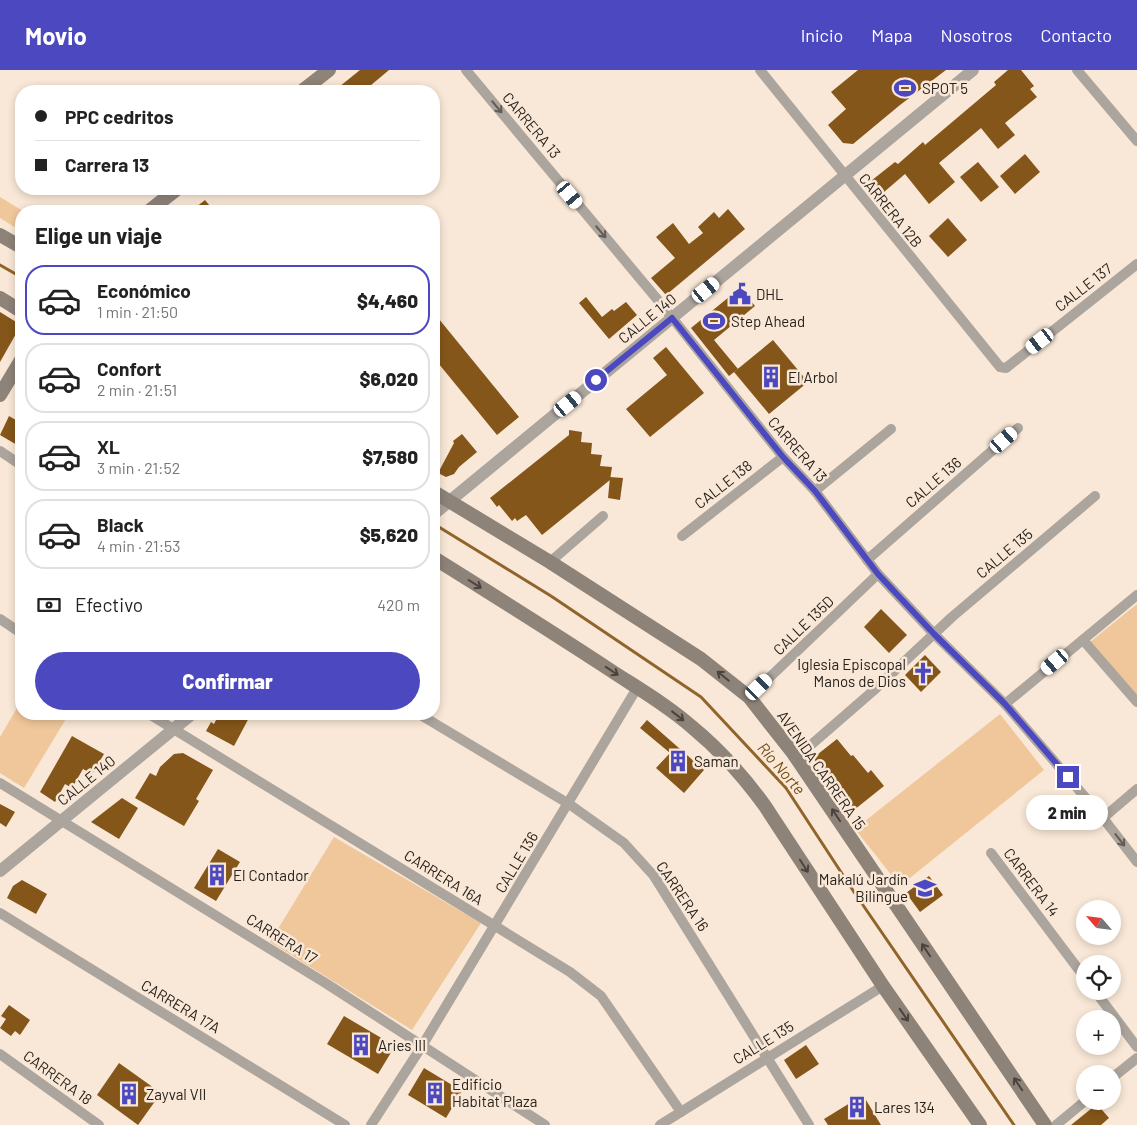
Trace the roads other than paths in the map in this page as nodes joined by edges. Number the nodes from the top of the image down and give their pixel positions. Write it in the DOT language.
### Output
graph roads {
  1 [pos="329,70"];
  2 [pos="466,70"];
  3 [pos="760,70"];
  4 [pos="973,70"];
  5 [pos="1077,70"];
  6 [pos="310,85"];
  7 [pos="1137,142"];
  8 [pos="845,176"];
  9 [pos="169,195"];
  10 [pos="157,205"];
  11 [pos="0,235"];
  12 [pos="15,244"];
  13 [pos="1137,264"];
  14 [pos="0,298"];
  15 [pos="15,307"];
  16 [pos="672,318"];
  17 [pos="1000,368"];
  18 [pos="15,370"];
  19 [pos="0,395"];
  20 [pos="1018,428"];
  21 [pos="892,429"];
  22 [pos="0,451"];
  23 [pos="783,457"];
  24 [pos="15,461"];
  25 [pos="815,491"];
  26 [pos="1095,496"];
  27 [pos="442,507"];
  28 [pos="603,516"];
  29 [pos="682,536"];
  30 [pos="867,560"];
  31 [pos="440,562"];
  32 [pos="550,562"];
  33 [pos="878,574"];
  34 [pos="1137,595"];
  35 [pos="0,619"];
  36 [pos="15,629"];
  37 [pos="934,634"];
  38 [pos="1082,640"];
  39 [pos="637,688"];
  40 [pos="749,697"];
  41 [pos="1137,702"];
  42 [pos="1005,704"];
  43 [pos="159,720"];
  44 [pos="184,720"];
  45 [pos="429,720"];
  46 [pos="173,729"];
  47 [pos="796,757"];
  48 [pos="0,783"];
  49 [pos="1137,789"];
  50 [pos="569,804"];
  51 [pos="1103,818"];
  52 [pos="63,820"];
  53 [pos="990,853"];
  54 [pos="1137,862"];
  55 [pos="0,871"];
  56 [pos="0,913"];
  57 [pos="495,926"];
  58 [pos="1076,966"];
  59 [pos="883,986"];
  60 [pos="1102,1000"];
  61 [pos="422,1046"];
  62 [pos="1137,1047"];
  63 [pos="0,1054"];
  64 [pos="768,1057"];
  65 [pos="1137,1058"];
  66 [pos="1121,1071"];
  67 [pos="1076,1108"];
  68 [pos="681,1112"];
  69 [pos="99,1125"];
  70 [pos="345,1125"];
  71 [pos="371,1125"];
  72 [pos="545,1125"];
  73 [pos="660,1125"];
  74 [pos="810,1125"];
  75 [pos="980,1125"];
  76 [pos="1045,1125"];
  77 [pos="1056,1125"];
  1 -- 6 [label="main road"];
  2 -- 16 [label="street, CARRERA 13, one-way"];
  3 -- 8 [label="street, CARRERA 12B"];
  4 -- 8 [label="street, CALLE 140"];
  5 -- 7 [label="street"];
  8 -- 16 [label="street, CALLE 140"];
  8 -- 17 [label="street, CARRERA 12B"];
  9 -- 10 [label="main road"];
  11 -- 12 [label="main road"];
  13 -- 17 [label="street, CALLE 137"];
  14 -- 15 [label="main road"];
  16 -- 23 [label="street, CARRERA 13"];
  16 -- 27 [label="street, CALLE 140"];
  18 -- 19 [label="main road"];
  20 -- 30 [label="street, CALLE 136"];
  21 -- 25 [label="street"];
  22 -- 24 [label="street"];
  23 -- 25 [label="street, CARRERA 13"];
  23 -- 29 [label="street, CALLE 138"];
  25 -- 30 [label="street, CARRERA 13"];
  26 -- 37 [label="street, CALLE 135"];
  27 -- 32 [label="main road, AVENIDA CARRERA 15"];
  28 -- 32 [label="street"];
  30 -- 33 [label="street, CARRERA 13"];
  31 -- 39 [label="main road, one-way"];
  40 -- 32 [label="main road, AVENIDA CARRERA 15, one-way"];
  33 -- 37 [label="street, CARRERA 13"];
  33 -- 40 [label="street, CALLE 135D"];
  34 -- 38 [label="street"];
  35 -- 36 [label="street"];
  37 -- 42 [label="street, CARRERA 13"];
  37 -- 47 [label="street, CALLE 135"];
  38 -- 41 [label="street"];
  38 -- 42 [label="street"];
  39 -- 50 [label="street, CALLE 136"];
  39 -- 59 [label="main road, one-way"];
  40 -- 47 [label="main road, AVENIDA CARRERA 15"];
  42 -- 51 [label="street, CARRERA 13"];
  43 -- 46 [label="street, CARRERA 16A"];
  44 -- 46 [label="street, CALLE 140"];
  45 -- 50 [label="street, CARRERA 16"];
  46 -- 52 [label="street, CALLE 140"];
  46 -- 57 [label="street, CARRERA 16A"];
  76 -- 47 [label="main road, AVENIDA CARRERA 15, one-way"];
  48 -- 52 [label="street, CARRERA 17"];
  49 -- 51 [label="street"];
  50 -- 57 [label="street, CALLE 136"];
  50 -- 64 [label="street, CARRERA 16"];
  51 -- 54 [label="street, CARRERA 13, one-way"];
  52 -- 55 [label="street, CALLE 140"];
  52 -- 61 [label="street, CARRERA 17"];
  53 -- 58 [label="street, CARRERA 14"];
  56 -- 70 [label="street, CARRERA 17A"];
  57 -- 61 [label="street, CALLE 136"];
  57 -- 68 [label="street, CARRERA 16A"];
  59 -- 64 [label="street, CALLE 135"];
  59 -- 75 [label="main road, one-way"];
  60 -- 62 [label="street"];
  61 -- 71 [label="street, CALLE 136"];
  61 -- 72 [label="street, CARRERA 17"];
  63 -- 69 [label="street, CARRERA 18"];
  64 -- 68 [label="street, CALLE 135"];
  64 -- 74 [label="street, CARRERA 16"];
  65 -- 66 [label="street"];
  67 -- 77 [label="street"];
  68 -- 73 [label="street, CALLE 135"];
}
